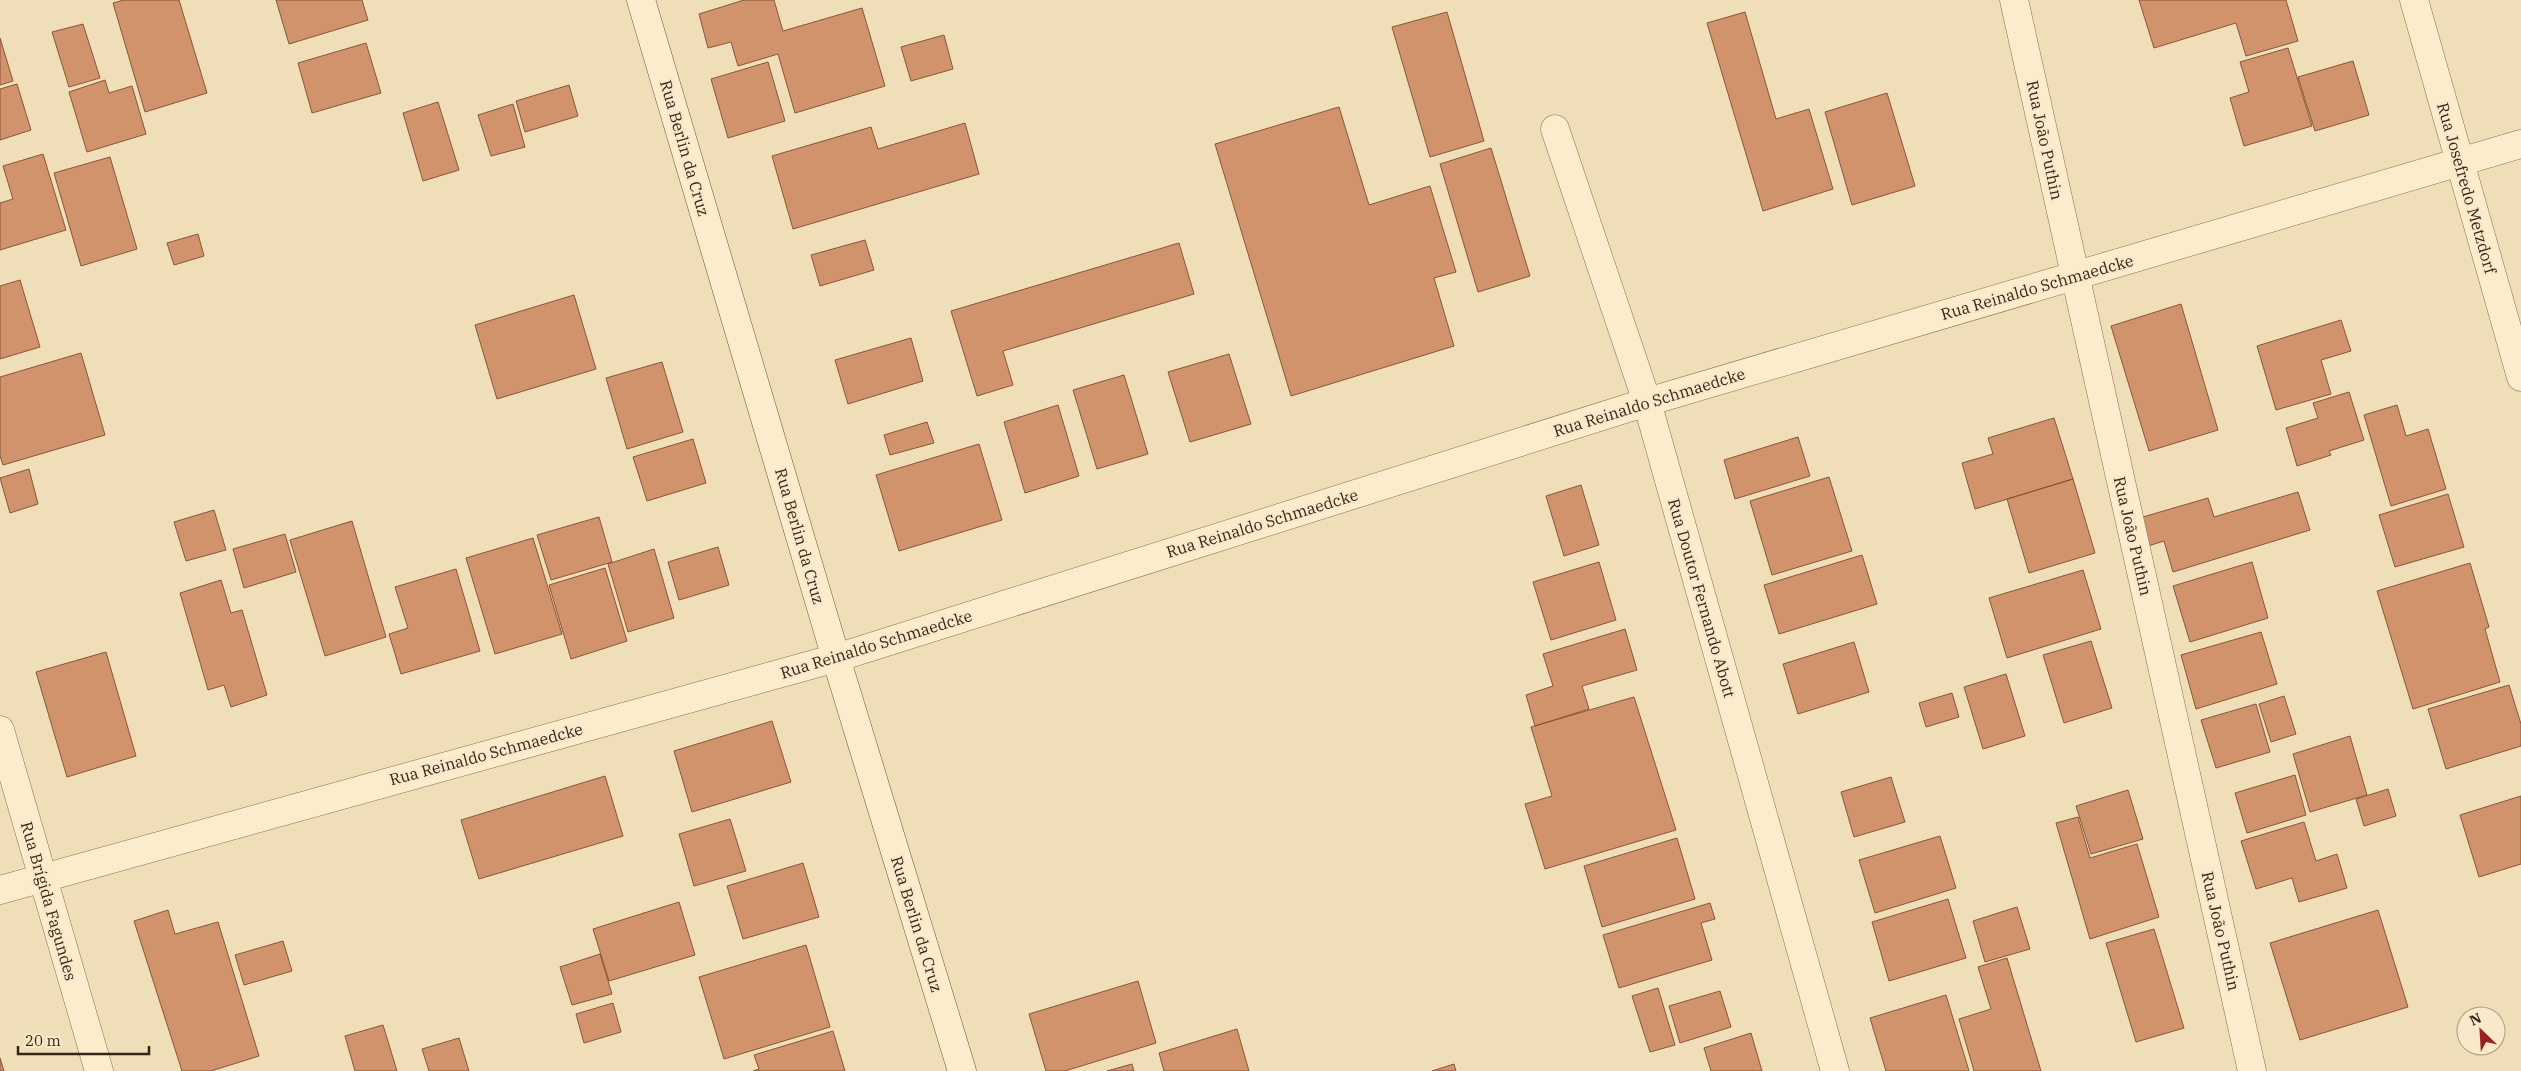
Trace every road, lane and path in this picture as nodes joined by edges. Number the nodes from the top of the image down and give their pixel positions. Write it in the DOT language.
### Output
graph roads {
  1 [pos="641,0"];
  2 [pos="2014,0"];
  3 [pos="2414,0"];
  4 [pos="1555,130"];
  5 [pos="2521,144"];
  6 [pos="2459,162"];
  7 [pos="2075,275"];
  8 [pos="2521,376"];
  9 [pos="1647,402"];
  10 [pos="836,658"];
  11 [pos="0,730"];
  12 [pos="42,877"];
  13 [pos="0,890"];
  14 [pos="99,1071"];
  15 [pos="962,1071"];
  16 [pos="1835,1071"];
  17 [pos="2252,1071"];
  1 -- 10 [label="street, Rua Berlin da Cruz"];
  2 -- 7 [label="street, Rua João Puthin"];
  3 -- 6 [label="street, Rua Josefredo Metzdorf"];
  4 -- 9 [label="street, Rua Doutor Fernando Abott"];
  5 -- 6 [label="street, Rua Reinaldo Schmaedcke"];
  6 -- 7 [label="street, Rua Reinaldo Schmaedcke"];
  6 -- 8 [label="street, Rua Josefredo Metzdorf"];
  7 -- 9 [label="street, Rua Reinaldo Schmaedcke"];
  7 -- 17 [label="street, Rua João Puthin"];
  9 -- 10 [label="street, Rua Reinaldo Schmaedcke"];
  9 -- 16 [label="street, Rua Doutor Fernando Abott"];
  10 -- 12 [label="street, Rua Reinaldo Schmaedcke"];
  10 -- 15 [label="street, Rua Berlin da Cruz"];
  11 -- 12 [label="street, Rua Brígida Fagundes"];
  12 -- 13 [label="street, Rua Reinaldo Schmaedcke"];
  12 -- 14 [label="street, Rua Brígida Fagundes"];
}
